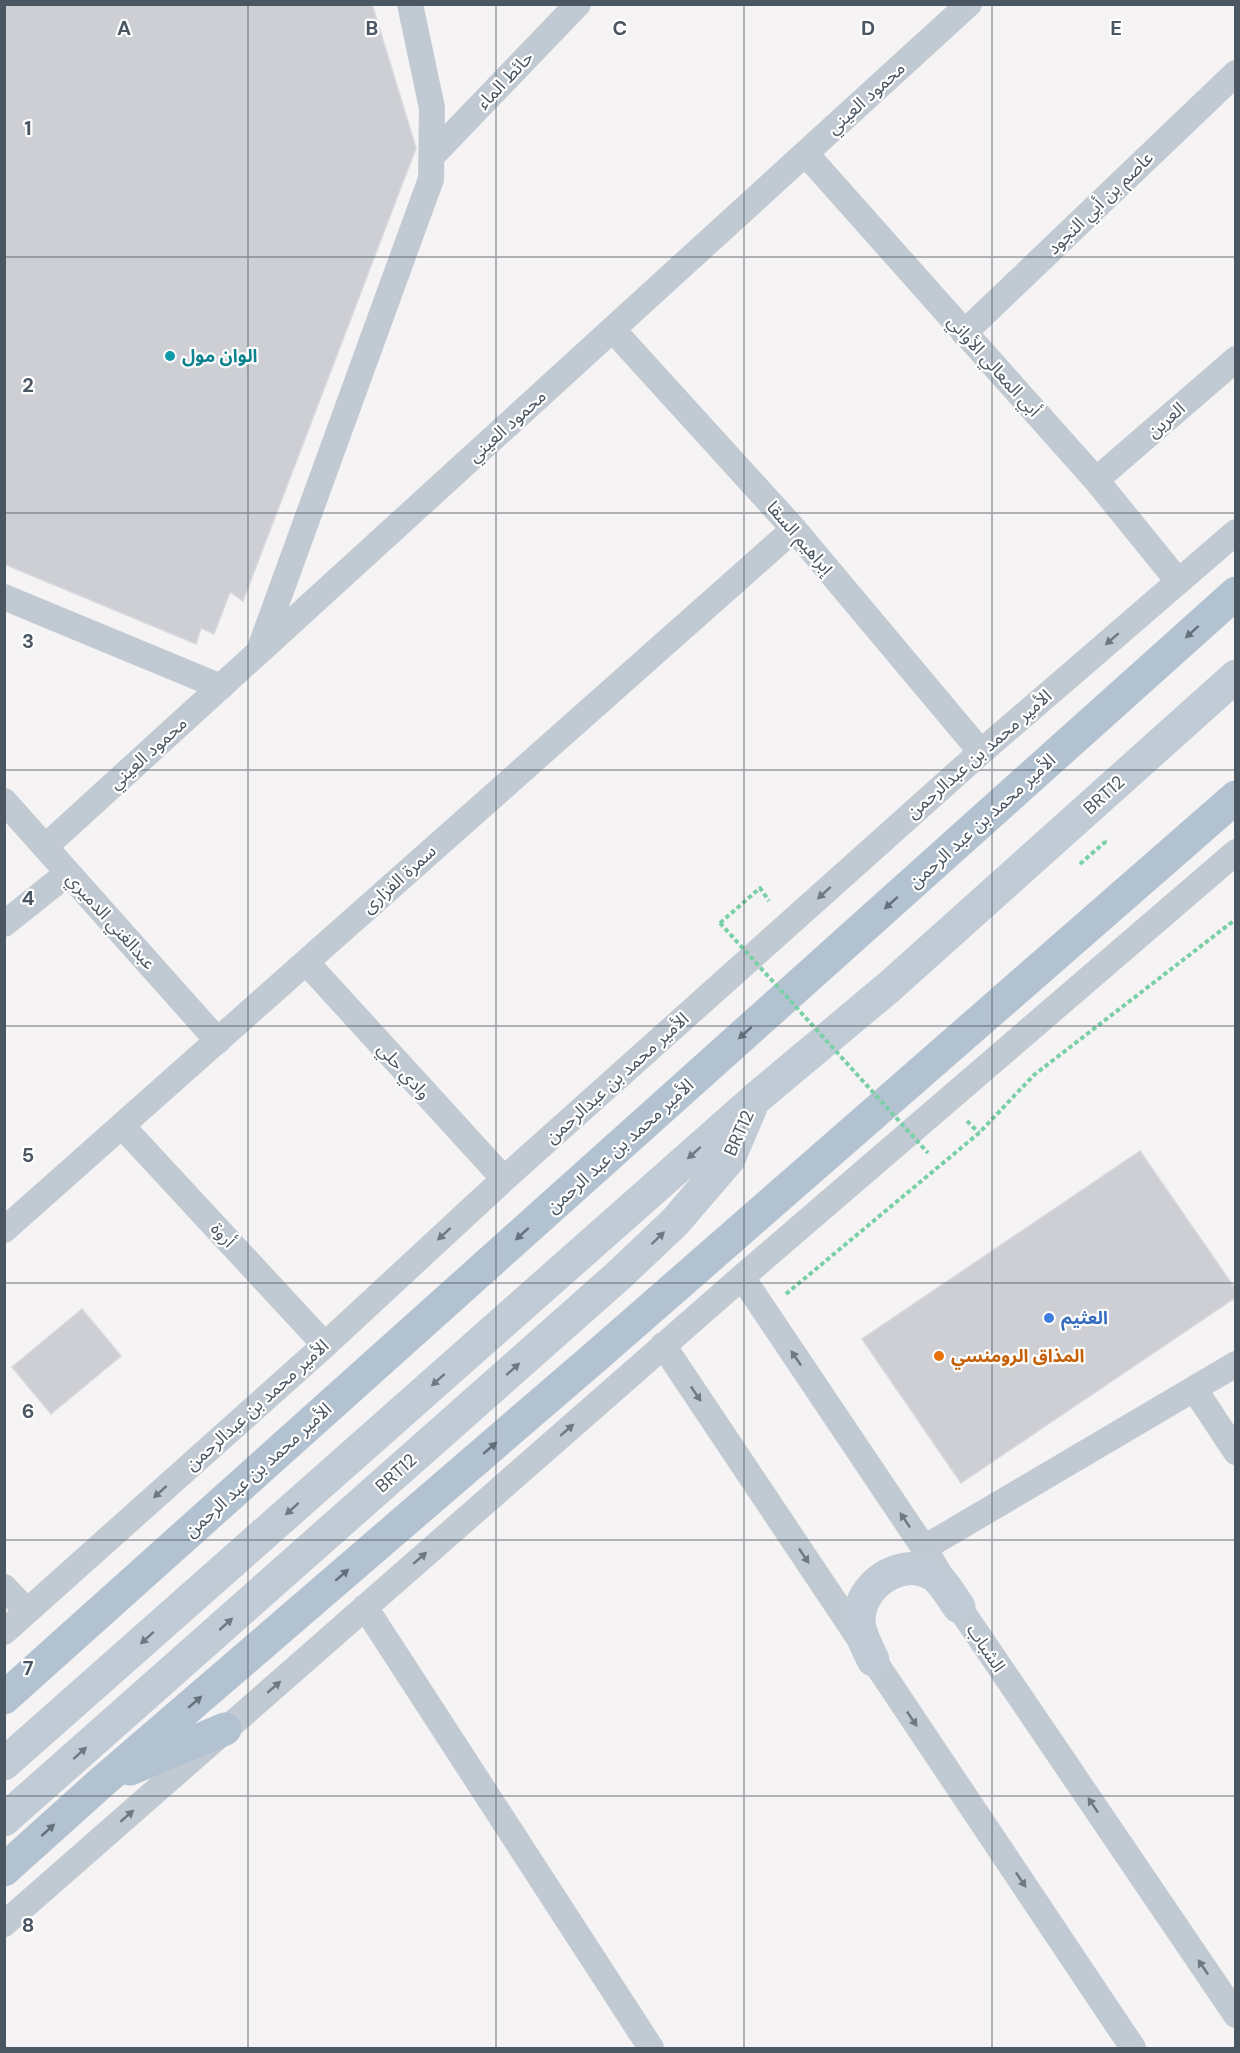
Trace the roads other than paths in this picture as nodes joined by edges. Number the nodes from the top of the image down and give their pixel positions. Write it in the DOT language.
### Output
graph roads {
  1 [pos="410,4"];
  2 [pos="578,4"];
  3 [pos="969,4"];
  4 [pos="1236,74"];
  5 [pos="806,154"];
  6 [pos="432,156"];
  7 [pos="613,330"];
  8 [pos="964,333"];
  9 [pos="1236,359"];
  10 [pos="1096,480"];
  11 [pos="794,529"];
  12 [pos="1236,532"];
  13 [pos="1178,581"];
  14 [pos="1236,593"];
  15 [pos="4,597"];
  16 [pos="258,654"];
  17 [pos="1236,676"];
  18 [pos="221,687"];
  19 [pos="981,752"];
  20 [pos="1236,797"];
  21 [pos="4,801"];
  22 [pos="45,847"];
  23 [pos="1236,852"];
  24 [pos="68,873"];
  25 [pos="4,924"];
  26 [pos="306,962"];
  27 [pos="218,1041"];
  28 [pos="754,1100"];
  29 [pos="122,1126"];
  30 [pos="504,1179"];
  31 [pos="9,1216"];
  32 [pos="742,1277"];
  33 [pos="325,1345"];
  34 [pos="663,1346"];
  35 [pos="1236,1364"];
  36 [pos="1195,1390"];
  37 [pos="1236,1452"];
  38 [pos="924,1548"];
  39 [pos="4,1587"];
  40 [pos="365,1607"];
  41 [pos="959,1607"];
  42 [pos="27,1611"];
  43 [pos="4,1632"];
  44 [pos="873,1660"];
  45 [pos="4,1698"];
  46 [pos="225,1729"];
  47 [pos="4,1764"];
  48 [pos="103,1780"];
  49 [pos="4,1820"];
  50 [pos="4,1870"];
  51 [pos="4,1924"];
  52 [pos="1236,2015"];
  53 [pos="651,2049"];
  54 [pos="1133,2049"];
  1 -- 6 [label="street"];
  2 -- 6 [label="street, حائط الماء"];
  3 -- 5 [label="street, محمود العيني"];
  4 -- 8 [label="street, عاصم بن أبي النجود"];
  5 -- 7 [label="street, محمود العيني"];
  5 -- 8 [label="street, أبي المعالي الأواني"];
  6 -- 16 [label="street"];
  7 -- 11 [label="street, إبراهيم السقا"];
  7 -- 16 [label="street, محمود العيني"];
  8 -- 10 [label="street, أبي المعالي الأواني"];
  9 -- 10 [label="street, العرين"];
  10 -- 13 [label="street, أبي المعالي الأواني"];
  11 -- 19 [label="street, إبراهيم السقا"];
  11 -- 26 [label="street, سمرة الفزارى"];
  12 -- 13 [label="street, الأمير محمد بن عبدالرحمن"];
  13 -- 19 [label="street, الأمير محمد بن عبدالرحمن, one-way"];
  14 -- 45 [label="main road, الأمير محمد بن عبد الرحمن, one-way"];
  15 -- 18 [label="street"];
  16 -- 18 [label="street, محمود العيني"];
  17 -- 28 [label="main road, BRT12"];
  18 -- 22 [label="street, محمود العيني"];
  19 -- 30 [label="street, الأمير محمد بن عبدالرحمن, one-way"];
  48 -- 20 [label="main road, one-way"];
  21 -- 22 [label="street, عبدالغني الدميري"];
  22 -- 24 [label="street, عبدالغني الدميري"];
  23 -- 32 [label="street"];
  24 -- 25 [label="street"];
  24 -- 27 [label="street, عبدالغني الدميري"];
  26 -- 27 [label="street, سمرة الفزارى"];
  26 -- 30 [label="street, وادي حلي"];
  27 -- 29 [label="street, سمرة الفزارى"];
  28 -- 47 [label="main road, BRT12, one-way"];
  49 -- 28 [label="main road, BRT12, one-way"];
  29 -- 31 [label="street, سمرة الفزارى"];
  29 -- 33 [label="street, أروة"];
  30 -- 33 [label="street, الأمير محمد بن عبدالرحمن, one-way"];
  32 -- 34 [label="street"];
  38 -- 32 [label="street, الشباب, one-way"];
  33 -- 42 [label="street, الأمير محمد بن عبدالرحمن, one-way"];
  40 -- 34 [label="street, one-way"];
  34 -- 44 [label="street, one-way"];
  35 -- 36 [label="street"];
  36 -- 37 [label="street"];
  36 -- 38 [label="street"];
  38 -- 41 [label="street, الشباب"];
  39 -- 42 [label="street"];
  46 -- 40 [label="street, one-way"];
  40 -- 53 [label="street"];
  41 -- 44 [label="main road"];
  52 -- 41 [label="street, الشباب, one-way"];
  42 -- 43 [label="street, الأمير محمد بن عبدالرحمن"];
  44 -- 54 [label="street, one-way"];
  46 -- 48 [label="main road"];
  51 -- 46 [label="street, one-way"];
  50 -- 48 [label="main road, one-way"];
}
